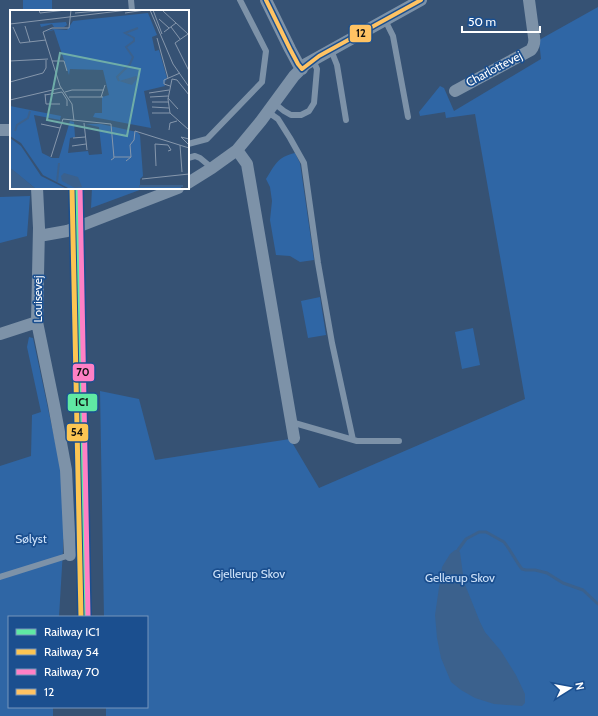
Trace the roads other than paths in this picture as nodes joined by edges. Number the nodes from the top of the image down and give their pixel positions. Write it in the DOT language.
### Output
graph roads {
  1 [pos="131,0"];
  2 [pos="240,0"];
  3 [pos="266,0"];
  4 [pos="421,0"];
  5 [pos="529,0"];
  6 [pos="132,10"];
  7 [pos="385,20"];
  8 [pos="331,50"];
  9 [pos="313,60"];
  10 [pos="302,68"];
  11 [pos="455,91"];
  12 [pos="271,107"];
  13 [pos="408,117"];
  14 [pos="346,120"];
  15 [pos="189,144"];
  16 [pos="238,150"];
  17 [pos="189,158"];
  18 [pos="212,168"];
  19 [pos="189,182"];
  20 [pos="37,189"];
  21 [pos="175,189"];
  22 [pos="39,236"];
  23 [pos="37,322"];
  24 [pos="0,334"];
  25 [pos="291,422"];
  26 [pos="294,438"];
  27 [pos="353,440"];
  28 [pos="399,441"];
  29 [pos="70,555"];
  30 [pos="0,577"];
  1 -- 6 [label="lane"];
  2 -- 15 [label="lane"];
  3 -- 10 [label="street"];
  4 -- 7 [label="street"];
  5 -- 11 [label="street, Charlottevej"];
  7 -- 8 [label="street"];
  7 -- 13 [label="lane"];
  8 -- 9 [label="street"];
  8 -- 14 [label="lane"];
  9 -- 10 [label="street"];
  9 -- 12 [label="lane"];
  10 -- 12 [label="street"];
  12 -- 16 [label="street"];
  12 -- 27 [label="lane"];
  16 -- 18 [label="street"];
  16 -- 25 [label="street"];
  17 -- 18 [label="lane"];
  18 -- 19 [label="street"];
  20 -- 22 [label="street, Louisevej"];
  21 -- 22 [label="street"];
  22 -- 23 [label="street, Louisevej"];
  23 -- 24 [label="street"];
  23 -- 29 [label="street, Louisevej"];
  25 -- 26 [label="street"];
  25 -- 27 [label="lane"];
  27 -- 28 [label="lane"];
  29 -- 30 [label="lane"];
}
